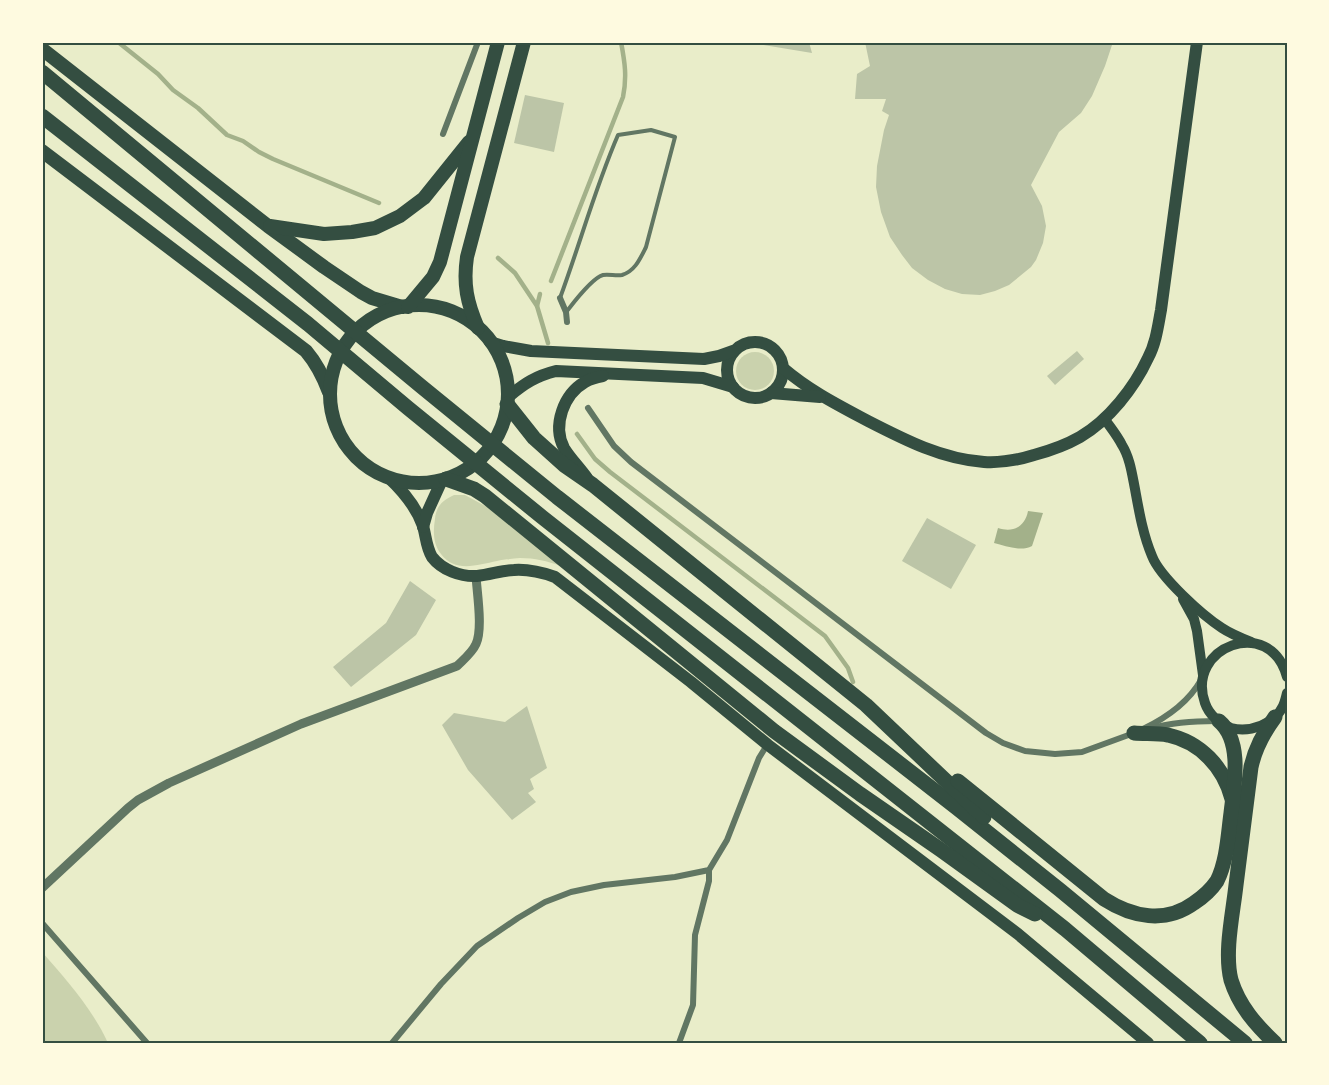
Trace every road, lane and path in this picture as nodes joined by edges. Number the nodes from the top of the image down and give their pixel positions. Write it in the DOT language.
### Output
graph roads {
  1 [pos="477,42"];
  2 [pos="498,42"];
  3 [pos="524,42"];
  4 [pos="1197,42"];
  5 [pos="42,49"];
  6 [pos="42,72"];
  7 [pos="42,116"];
  8 [pos="443,134"];
  9 [pos="472,138"];
  10 [pos="42,151"];
  11 [pos="268,226"];
  12 [pos="560,298"];
  13 [pos="406,307"];
  14 [pos="566,312"];
  15 [pos="567,322"];
  16 [pos="478,328"];
  17 [pos="490,342"];
  18 [pos="733,351"];
  19 [pos="783,368"];
  20 [pos="610,373"];
  21 [pos="733,387"];
  22 [pos="771,393"];
  23 [pos="330,396"];
  24 [pos="821,397"];
  25 [pos="508,400"];
  26 [pos="588,408"];
  27 [pos="1104,418"];
  28 [pos="388,477"];
  29 [pos="444,479"];
  30 [pos="592,485"];
  31 [pos="423,527"];
  32 [pos="476,576"];
  33 [pos="1178,590"];
  34 [pos="1251,642"];
  35 [pos="1272,651"];
  36 [pos="1287,660"];
  37 [pos="1203,676"];
  38 [pos="1287,676"];
  39 [pos="1287,693"];
  40 [pos="866,705"];
  41 [pos="1287,706"];
  42 [pos="1276,716"];
  43 [pos="1219,721"];
  44 [pos="1134,733"];
  45 [pos="768,744"];
  46 [pos="1232,805"];
  47 [pos="709,870"];
  48 [pos="42,888"];
  49 [pos="1060,890"];
  50 [pos="42,923"];
  51 [pos="1065,929"];
  52 [pos="147,1043"];
  53 [pos="392,1043"];
  54 [pos="679,1043"];
  55 [pos="1148,1043"];
  56 [pos="1200,1043"];
  57 [pos="1245,1043"];
  58 [pos="1275,1043"];
  1 -- 8 [label="street"];
  2 -- 9 [label="highway"];
  3 -- 16 [label="highway"];
  4 -- 27 [label="main road"];
  5 -- 11 [label="highway"];
  6 -- 49 [label="highway"];
  7 -- 51 [label="highway"];
  9 -- 11 [label="highway"];
  9 -- 13 [label="highway"];
  10 -- 23 [label="highway"];
  11 -- 13 [label="highway"];
  12 -- 14 [label="street"];
  12 -- 14 [label="lane"];
  13 -- 16 [label="highway"];
  13 -- 23 [label="highway"];
  14 -- 15 [label="street"];
  16 -- 17 [label="highway"];
  17 -- 18 [label="main road"];
  17 -- 25 [label="highway"];
  18 -- 19 [label="main road"];
  18 -- 21 [label="main road"];
  19 -- 22 [label="main road"];
  19 -- 24 [label="main road"];
  20 -- 21 [label="main road"];
  20 -- 25 [label="main road"];
  20 -- 30 [label="main road"];
  21 -- 22 [label="main road"];
  22 -- 24 [label="main road"];
  23 -- 28 [label="highway"];
  24 -- 27 [label="main road"];
  25 -- 29 [label="highway"];
  25 -- 30 [label="highway"];
  26 -- 44 [label="street"];
  27 -- 33 [label="main road"];
  28 -- 29 [label="highway"];
  28 -- 31 [label="main road"];
  29 -- 31 [label="main road"];
  29 -- 51 [label="highway"];
  30 -- 40 [label="highway"];
  31 -- 32 [label="main road"];
  32 -- 45 [label="main road"];
  32 -- 48 [label="street"];
  33 -- 34 [label="main road"];
  33 -- 37 [label="main road"];
  34 -- 35 [label="main road"];
  34 -- 37 [label="main road"];
  35 -- 36 [label="main road"];
  35 -- 38 [label="main road"];
  37 -- 43 [label="main road"];
  37 -- 44 [label="street"];
  39 -- 42 [label="main road"];
  40 -- 46 [label="highway"];
  40 -- 49 [label="highway"];
  41 -- 42 [label="main road"];
  42 -- 43 [label="main road"];
  42 -- 58 [label="highway"];
  43 -- 44 [label="street"];
  43 -- 46 [label="highway"];
  44 -- 46 [label="highway"];
  45 -- 47 [label="street"];
  45 -- 55 [label="main road"];
  47 -- 53 [label="street"];
  47 -- 54 [label="street"];
  49 -- 57 [label="highway"];
  50 -- 52 [label="street"];
  51 -- 56 [label="highway"];
}
